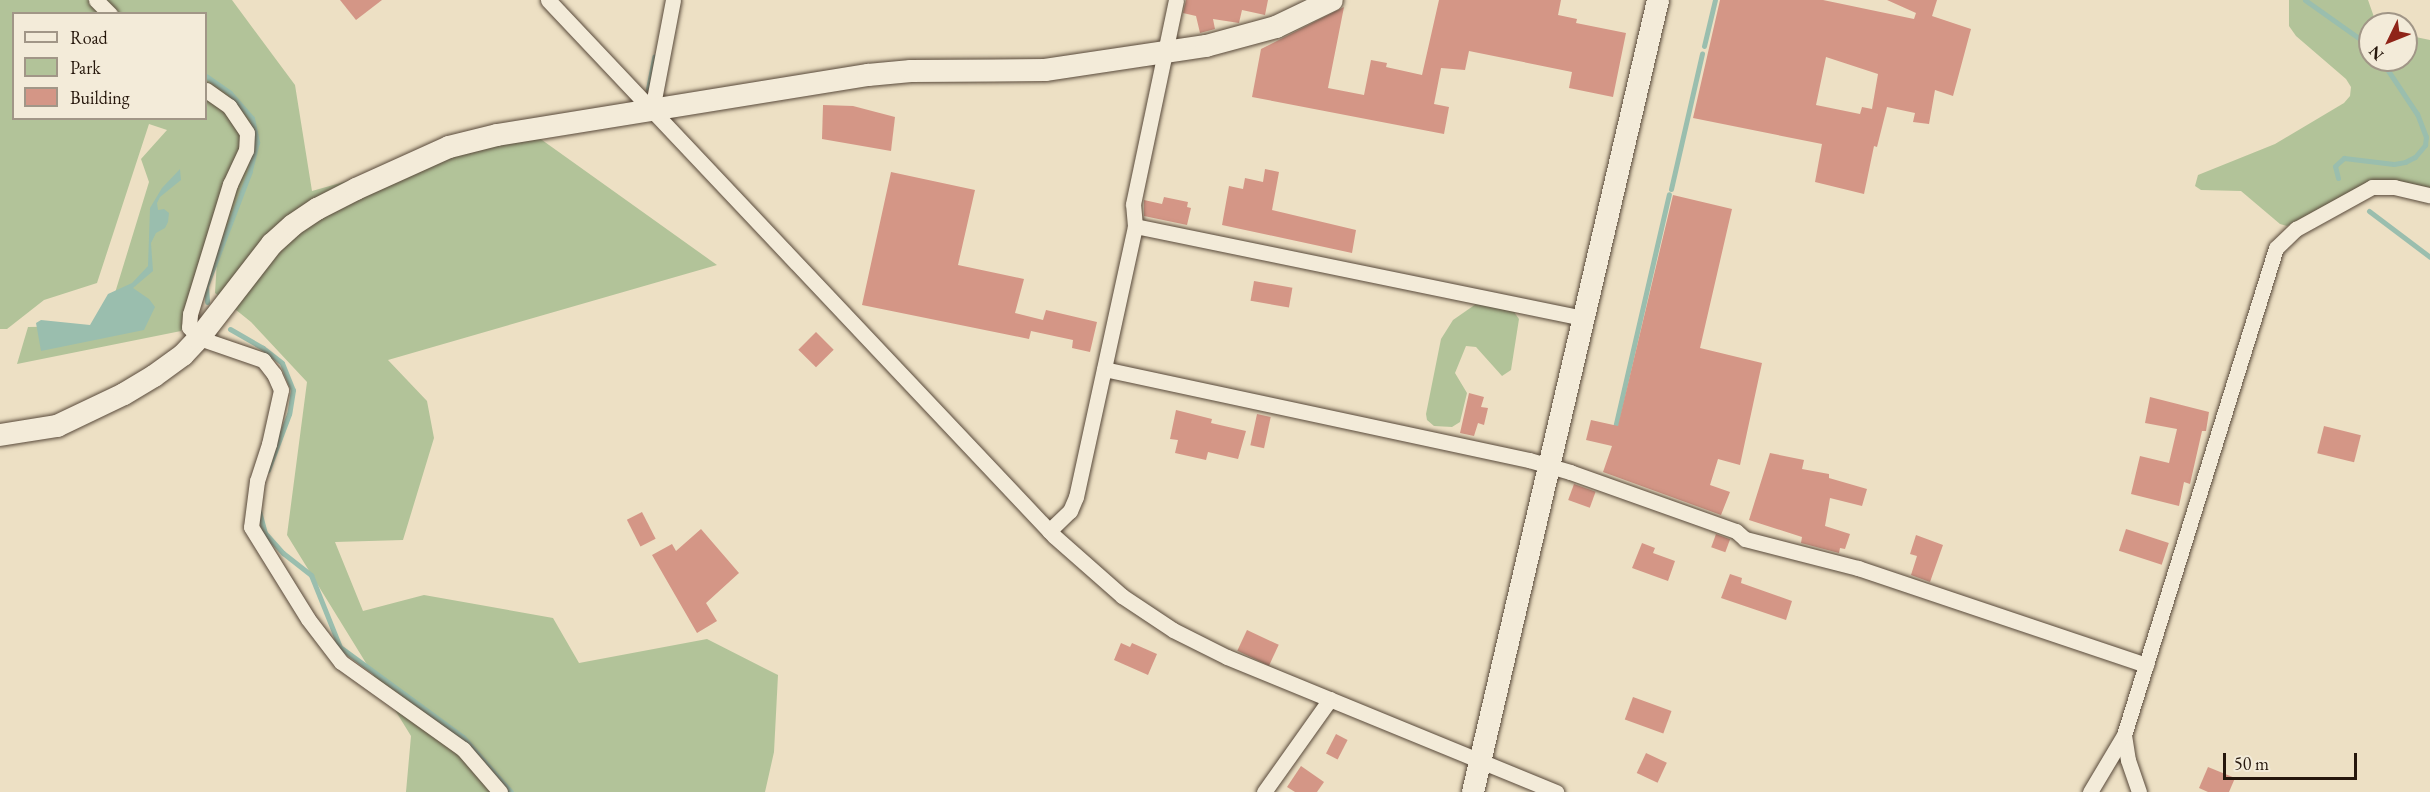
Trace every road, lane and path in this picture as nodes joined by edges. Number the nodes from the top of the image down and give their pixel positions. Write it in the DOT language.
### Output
graph roads {
  1 [pos="96,0"];
  2 [pos="548,0"];
  3 [pos="673,0"];
  4 [pos="1176,0"];
  5 [pos="1332,0"];
  6 [pos="1658,0"];
  7 [pos="108,12"];
  8 [pos="1164,53"];
  9 [pos="207,91"];
  10 [pos="652,110"];
  11 [pos="2430,195"];
  12 [pos="1135,226"];
  13 [pos="1584,318"];
  14 [pos="199,338"];
  15 [pos="1104,369"];
  16 [pos="0,435"];
  17 [pos="1549,466"];
  18 [pos="1049,531"];
  19 [pos="2146,664"];
  20 [pos="1330,699"];
  21 [pos="2124,735"];
  22 [pos="1481,761"];
  23 [pos="500,792"];
  24 [pos="1264,792"];
  25 [pos="1473,792"];
  26 [pos="1556,792"];
  27 [pos="2090,792"];
  28 [pos="2139,792"];
  1 -- 7 [label="street"];
  2 -- 10 [label="street"];
  3 -- 10 [label="street"];
  4 -- 8 [label="street"];
  5 -- 8 [label="street"];
  6 -- 13 [label="street"];
  8 -- 10 [label="street"];
  8 -- 12 [label="street"];
  9 -- 14 [label="street"];
  10 -- 14 [label="street"];
  10 -- 18 [label="street"];
  11 -- 19 [label="street"];
  12 -- 13 [label="street"];
  12 -- 15 [label="street"];
  13 -- 17 [label="street"];
  14 -- 16 [label="street"];
  14 -- 23 [label="street"];
  15 -- 17 [label="street"];
  15 -- 18 [label="street"];
  17 -- 19 [label="street"];
  17 -- 22 [label="street"];
  18 -- 20 [label="street"];
  19 -- 21 [label="street"];
  20 -- 22 [label="street"];
  20 -- 24 [label="street"];
  21 -- 27 [label="street"];
  21 -- 28 [label="street"];
  22 -- 25 [label="street"];
  22 -- 26 [label="street"];
}
